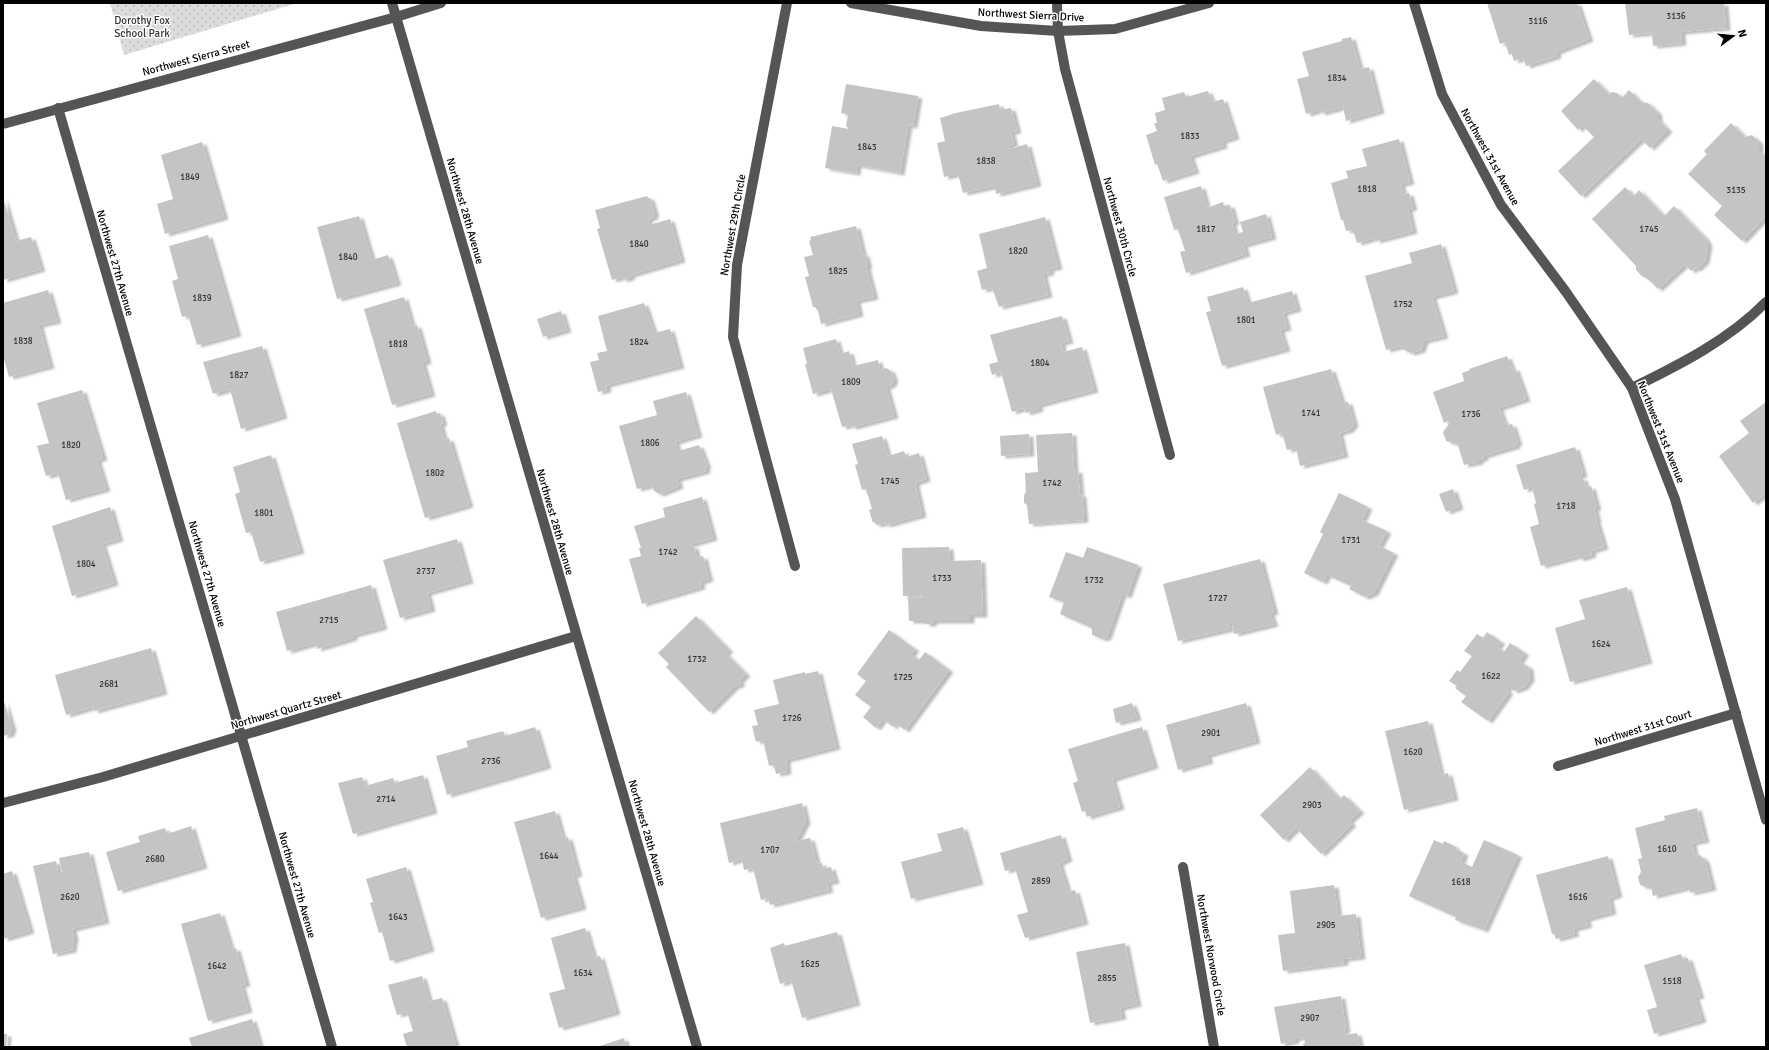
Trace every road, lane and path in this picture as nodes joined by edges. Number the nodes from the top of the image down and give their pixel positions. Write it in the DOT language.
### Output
graph roads {
  1 [pos="392,3"];
  2 [pos="441,3"];
  3 [pos="787,3"];
  4 [pos="851,3"];
  5 [pos="1057,3"];
  6 [pos="1209,3"];
  7 [pos="1414,3"];
  8 [pos="396,17"];
  9 [pos="1058,31"];
  10 [pos="58,108"];
  11 [pos="3,124"];
  12 [pos="1766,302"];
  13 [pos="1632,388"];
  14 [pos="1170,455"];
  15 [pos="795,566"];
  16 [pos="576,636"];
  17 [pos="1736,713"];
  18 [pos="241,735"];
  19 [pos="1558,766"];
  20 [pos="3,804"];
  21 [pos="1766,820"];
  22 [pos="1183,867"];
  23 [pos="332,1047"];
  24 [pos="697,1047"];
  25 [pos="1214,1047"];
  1 -- 8 [label="street, Northwest 28th Avenue"];
  2 -- 8 [label="street"];
  3 -- 15 [label="street, Northwest 29th Circle"];
  4 -- 9 [label="street, Northwest Sierra Drive"];
  5 -- 9 [label="street, Northwest 30th Circle"];
  6 -- 9 [label="street, Northwest Sierra Drive"];
  7 -- 13 [label="street, Northwest 31st Avenue"];
  8 -- 10 [label="street, Northwest Sierra Street"];
  8 -- 16 [label="street, Northwest 28th Avenue"];
  9 -- 14 [label="street, Northwest 30th Circle"];
  10 -- 11 [label="street, Northwest Sierra Street"];
  10 -- 18 [label="street, Northwest 27th Avenue"];
  12 -- 13 [label="street"];
  13 -- 17 [label="street, Northwest 31st Avenue"];
  16 -- 18 [label="street, Northwest Quartz Street"];
  16 -- 24 [label="street, Northwest 28th Avenue"];
  17 -- 19 [label="street, Northwest 31st Court"];
  17 -- 21 [label="street, Northwest 31st Avenue"];
  18 -- 20 [label="street, Northwest Quartz Street"];
  18 -- 23 [label="street, Northwest 27th Avenue"];
  22 -- 25 [label="street, Northwest Norwood Circle"];
}
